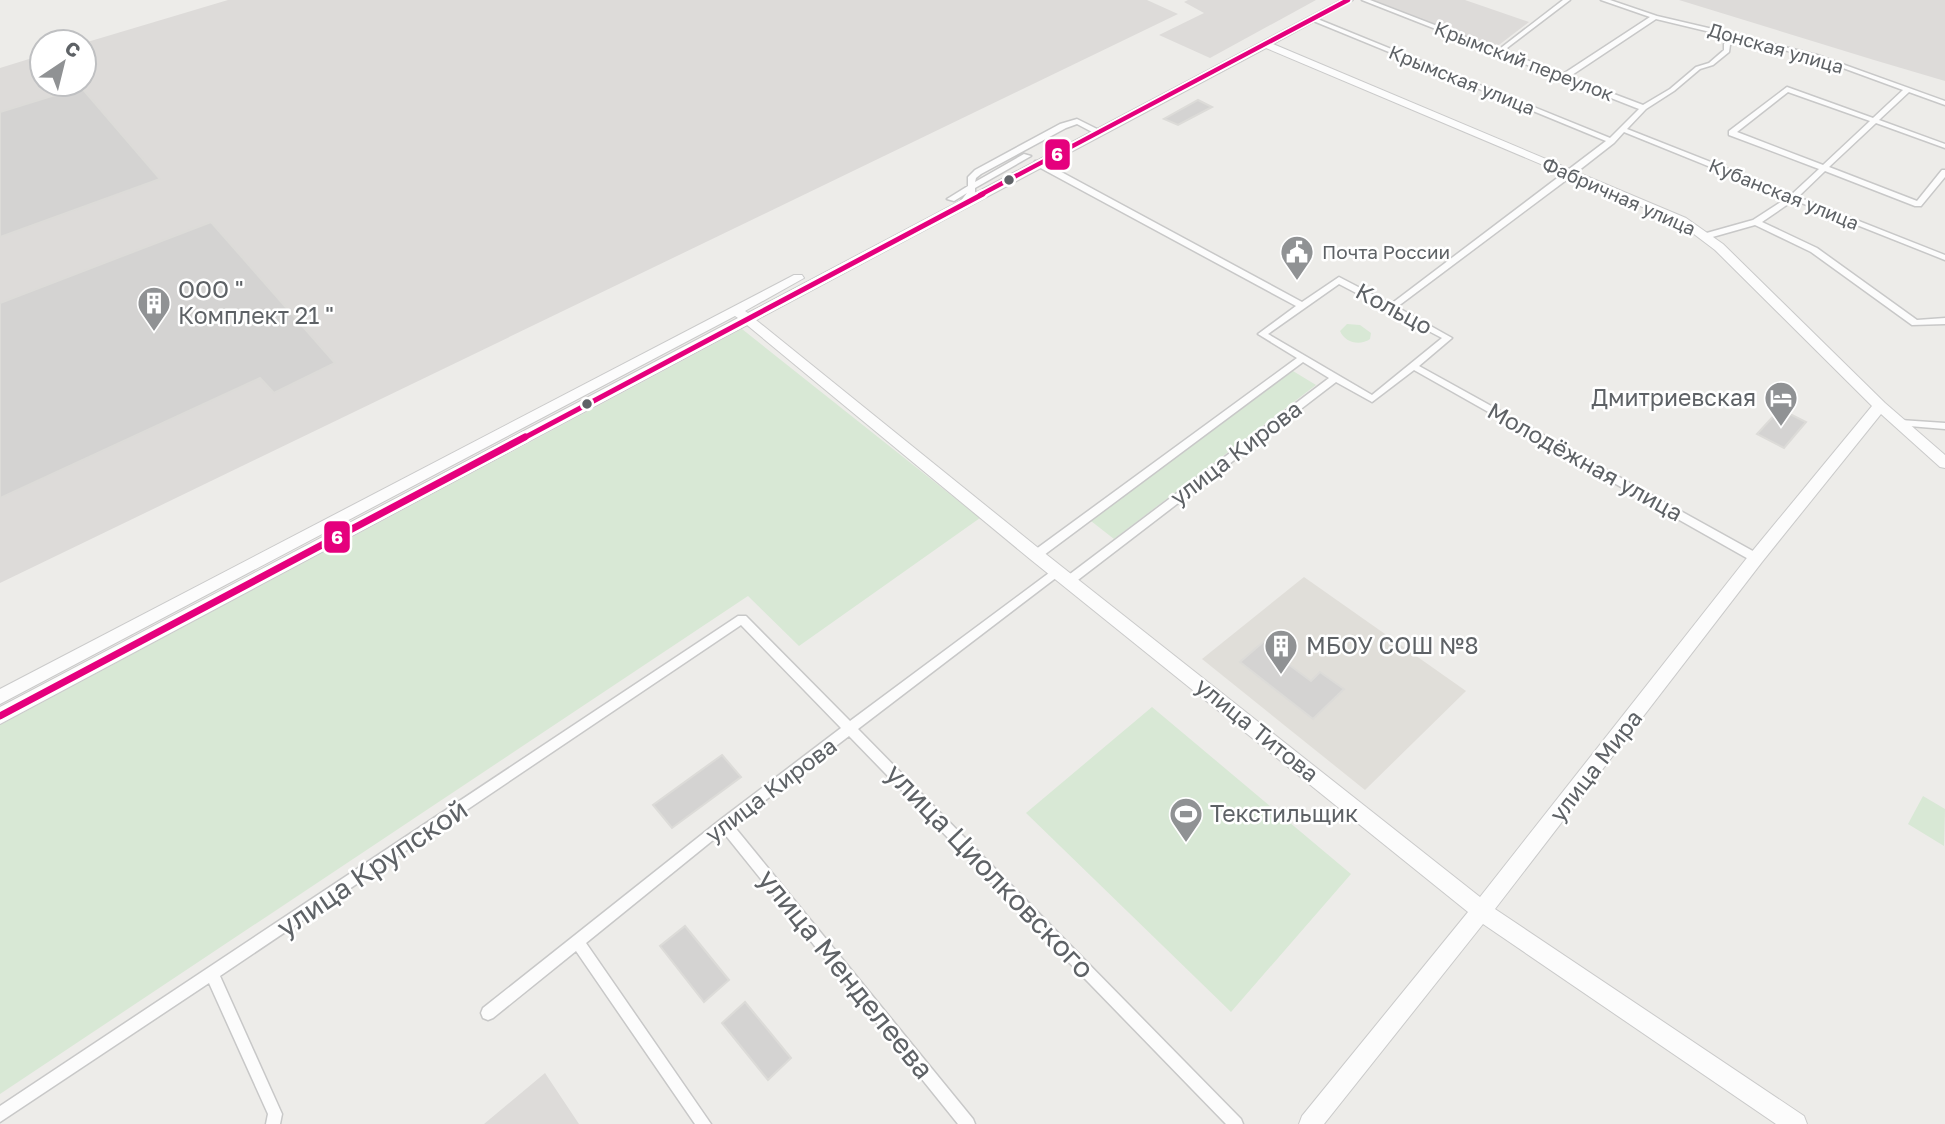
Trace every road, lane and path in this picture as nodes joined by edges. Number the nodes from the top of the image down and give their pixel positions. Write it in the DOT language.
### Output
graph roads {
  1 [pos="1348,0"];
  2 [pos="1365,0"];
  3 [pos="1567,0"];
  4 [pos="1604,0"];
  5 [pos="1655,17"];
  6 [pos="1313,19"];
  7 [pos="1737,35"];
  8 [pos="1266,44"];
  9 [pos="1508,55"];
  10 [pos="1564,77"];
  11 [pos="1908,89"];
  12 [pos="1945,103"];
  13 [pos="1644,108"];
  14 [pos="1874,120"];
  15 [pos="1622,130"];
  16 [pos="1097,131"];
  17 [pos="1611,141"];
  18 [pos="1945,146"];
  19 [pos="1027,156"];
  20 [pos="1038,163"];
  21 [pos="1824,169"];
  22 [pos="1945,172"];
  23 [pos="1570,173"];
  24 [pos="965,195"];
  25 [pos="1792,198"];
  26 [pos="1756,222"];
  27 [pos="1706,236"];
  28 [pos="1945,258"];
  29 [pos="1301,306"];
  30 [pos="1391,308"];
  31 [pos="741,314"];
  32 [pos="1945,320"];
  33 [pos="1303,358"];
  34 [pos="1413,366"];
  35 [pos="1336,377"];
  36 [pos="1880,406"];
  37 [pos="1900,423"];
  38 [pos="1945,426"];
  39 [pos="1945,463"];
  40 [pos="1036,555"];
  41 [pos="1756,558"];
  42 [pos="1064,576"];
  43 [pos="742,619"];
  44 [pos="0,696"];
  45 [pos="0,716"];
  46 [pos="851,729"];
  47 [pos="724,824"];
  48 [pos="1481,910"];
  49 [pos="578,942"];
  50 [pos="212,975"];
  51 [pos="488,1013"];
  52 [pos="0,1115"];
  53 [pos="273,1124"];
  54 [pos="704,1124"];
  55 [pos="968,1124"];
  56 [pos="1237,1124"];
  57 [pos="1310,1124"];
  58 [pos="1796,1124"];
  1 -- 6 [label="main road"];
  2 -- 9 [label="street, Крымский переулок"];
  3 -- 9 [label="street"];
  4 -- 5 [label="street, Донская улица"];
  5 -- 7 [label="street, Донская улица"];
  5 -- 10 [label="street"];
  6 -- 8 [label="main road"];
  6 -- 17 [label="street, Крымская улица"];
  7 -- 11 [label="street, Донская улица"];
  7 -- 13 [label="street"];
  8 -- 16 [label="main road"];
  8 -- 23 [label="main road, Фабричная улица"];
  9 -- 10 [label="street, Крымский переулок"];
  10 -- 13 [label="street, Крымский переулок"];
  11 -- 12 [label="street, Донская улица"];
  11 -- 14 [label="street"];
  13 -- 15 [label="street"];
  14 -- 18 [label="street"];
  14 -- 21 [label="street"];
  14 -- 21 [label="street"];
  15 -- 17 [label="street"];
  15 -- 25 [label="street, Кубанская улица"];
  16 -- 20 [label="main road"];
  16 -- 24 [label="street"];
  17 -- 23 [label="street"];
  19 -- 24 [label="street"];
  20 -- 24 [label="main road"];
  20 -- 29 [label="street"];
  21 -- 22 [label="street"];
  21 -- 25 [label="street"];
  23 -- 27 [label="main road, Фабричная улица"];
  23 -- 30 [label="street"];
  24 -- 31 [label="main road"];
  25 -- 26 [label="street"];
  25 -- 28 [label="street, Кубанская улица"];
  26 -- 27 [label="street"];
  26 -- 32 [label="street"];
  27 -- 36 [label="main road, Фабричная улица"];
  29 -- 30 [label="street, Кольцо"];
  29 -- 33 [label="street, Кольцо"];
  30 -- 34 [label="street, Кольцо"];
  31 -- 40 [label="main road, улица Титова"];
  31 -- 44 [label="main road"];
  31 -- 45 [label="main road"];
  33 -- 35 [label="street, Кольцо"];
  33 -- 40 [label="street, улица Кирова"];
  34 -- 35 [label="street, Кольцо"];
  34 -- 41 [label="street, Молодёжная улица"];
  35 -- 42 [label="street, улица Кирова"];
  36 -- 37 [label="main road, Фабричная улица"];
  36 -- 41 [label="main road, улица Мира"];
  37 -- 38 [label="street"];
  37 -- 39 [label="main road, Фабричная улица"];
  40 -- 42 [label="main road, улица Титова"];
  41 -- 48 [label="main road, улица Мира"];
  42 -- 46 [label="street, улица Кирова"];
  42 -- 48 [label="main road, улица Титова"];
  43 -- 46 [label="street, улица Циолковского"];
  43 -- 50 [label="street, улица Крупской"];
  46 -- 47 [label="street, улица Кирова"];
  46 -- 56 [label="street, улица Циолковского"];
  47 -- 49 [label="street, улица Кирова"];
  47 -- 55 [label="street, улица Менделеева"];
  48 -- 57 [label="main road, улица Мира"];
  48 -- 58 [label="main road, улица Титова"];
  49 -- 51 [label="street, улица Кирова"];
  49 -- 54 [label="street"];
  50 -- 52 [label="street, улица Крупской"];
  50 -- 53 [label="street"];
}
